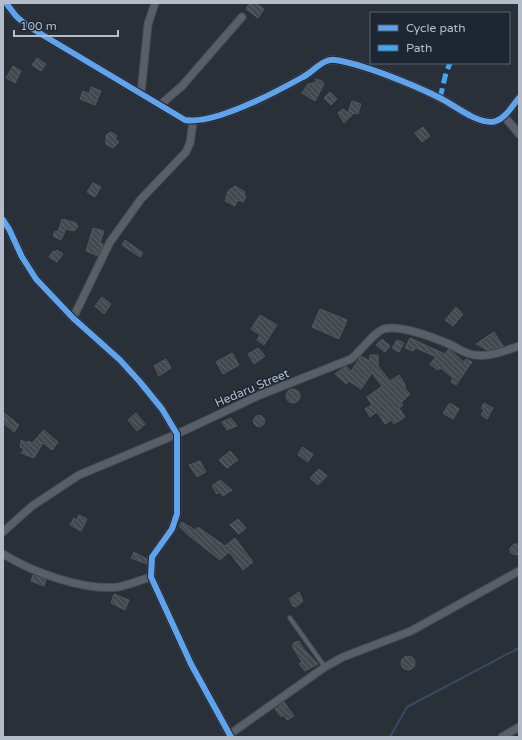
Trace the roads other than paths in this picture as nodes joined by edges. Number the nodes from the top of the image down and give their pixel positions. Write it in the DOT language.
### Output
graph roads {
  1 [pos="6,3"];
  2 [pos="155,3"];
  3 [pos="242,17"];
  4 [pos="141,93"];
  5 [pos="519,98"];
  6 [pos="160,105"];
  7 [pos="504,116"];
  8 [pos="193,122"];
  9 [pos="519,134"];
  10 [pos="3,220"];
  11 [pos="73,318"];
  12 [pos="519,346"];
  13 [pos="177,434"];
  14 [pos="3,532"];
  15 [pos="3,554"];
  16 [pos="519,572"];
  17 [pos="150,576"];
  18 [pos="290,618"];
  19 [pos="325,667"];
  20 [pos="519,728"];
  21 [pos="230,735"];
  22 [pos="502,737"];
  1 -- 4 [label="street"];
  2 -- 4 [label="street"];
  3 -- 6 [label="street"];
  4 -- 6 [label="street"];
  5 -- 7 [label="street"];
  6 -- 8 [label="street"];
  7 -- 8 [label="street"];
  7 -- 9 [label="street"];
  8 -- 11 [label="street"];
  10 -- 11 [label="street"];
  11 -- 13 [label="street"];
  12 -- 13 [label="street, Hedaru Street"];
  13 -- 14 [label="street, Hedaru Street"];
  13 -- 17 [label="street"];
  15 -- 17 [label="street"];
  16 -- 19 [label="street"];
  17 -- 21 [label="street"];
  18 -- 19 [label="lane"];
  19 -- 21 [label="street"];
  20 -- 22 [label="street"];
}
